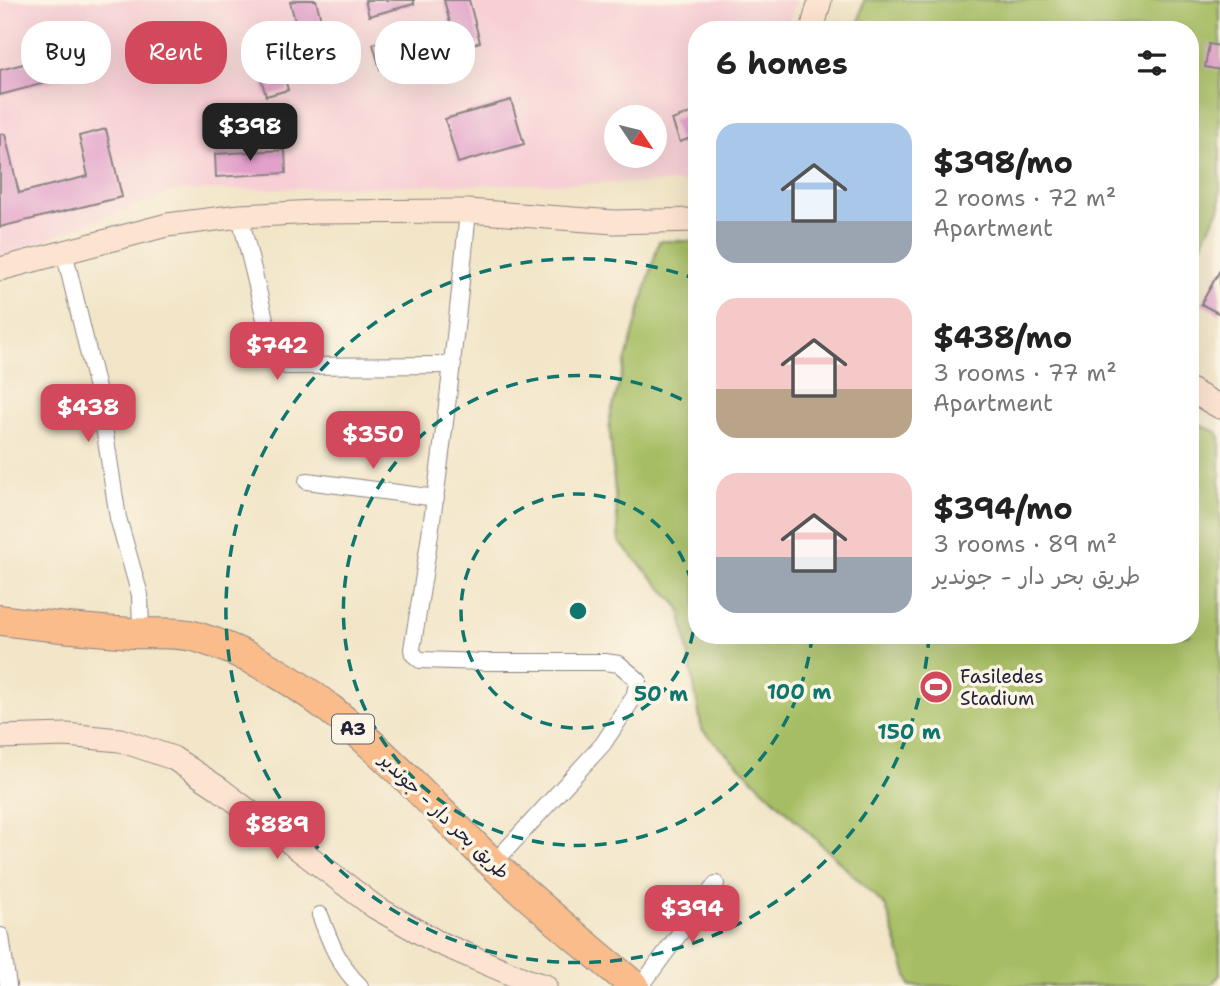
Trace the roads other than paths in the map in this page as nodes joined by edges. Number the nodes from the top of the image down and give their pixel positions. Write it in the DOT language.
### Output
graph roads {
  1 [pos="820,0"];
  2 [pos="814,21"];
  3 [pos="468,211"];
  4 [pos="240,216"];
  5 [pos="688,220"];
  6 [pos="64,251"];
  7 [pos="0,269"];
  8 [pos="453,365"];
  9 [pos="1199,395"];
  10 [pos="1220,407"];
  11 [pos="307,481"];
  12 [pos="436,498"];
  13 [pos="0,620"];
  14 [pos="141,633"];
  15 [pos="0,737"];
  16 [pos="493,864"];
  17 [pos="716,884"];
  18 [pos="320,915"];
  19 [pos="1,936"];
  20 [pos="8,986"];
  21 [pos="360,986"];
  22 [pos="545,986"];
  23 [pos="634,986"];
  24 [pos="641,986"];
  1 -- 2 [label="street"];
  3 -- 4 [label="street"];
  3 -- 5 [label="street"];
  3 -- 8 [label="street"];
  4 -- 6 [label="street"];
  4 -- 8 [label="street"];
  6 -- 7 [label="street"];
  6 -- 14 [label="street"];
  8 -- 12 [label="street"];
  9 -- 10 [label="street"];
  11 -- 12 [label="street"];
  12 -- 16 [label="street"];
  13 -- 14 [label="highway, طريق بحر دار - جوندير / A3"];
  14 -- 16 [label="highway, طريق بحر دار - جوندير / A3"];
  15 -- 22 [label="street"];
  16 -- 23 [label="highway, طريق بحر دار - جوندير / A3"];
  17 -- 24 [label="street"];
  18 -- 21 [label="street"];
  19 -- 20 [label="street"];
}
